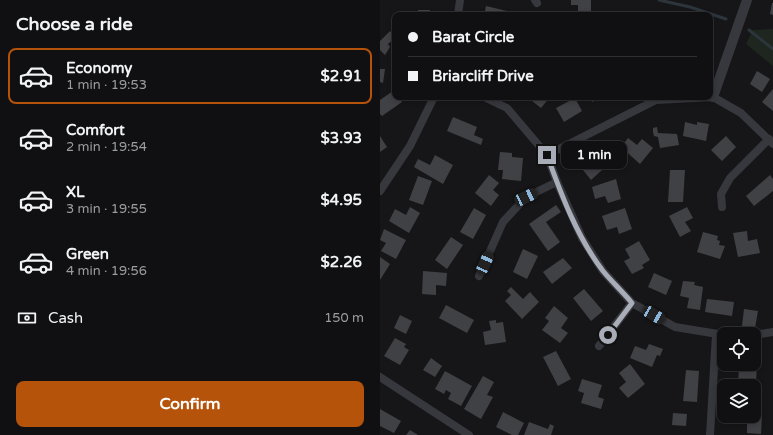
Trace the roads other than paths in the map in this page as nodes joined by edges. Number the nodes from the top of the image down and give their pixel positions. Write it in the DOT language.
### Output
graph roads {
  1 [pos="460,0"];
  2 [pos="747,0"];
  3 [pos="458,12"];
  4 [pos="713,97"];
  5 [pos="433,100"];
  6 [pos="490,100"];
  7 [pos="656,100"];
  8 [pos="771,142"];
  9 [pos="547,155"];
  10 [pos="557,182"];
  11 [pos="380,190"];
  12 [pos="722,207"];
  13 [pos="479,276"];
  14 [pos="632,303"];
  15 [pos="773,332"];
  16 [pos="717,334"];
  17 [pos="761,334"];
  18 [pos="599,346"];
  19 [pos="717,365"];
  20 [pos="380,377"];
  21 [pos="469,435"];
  22 [pos="710,435"];
  1 -- 3 [label="street"];
  2 -- 4 [label="street"];
  4 -- 8 [label="street"];
  5 -- 11 [label="street"];
  6 -- 9 [label="street"];
  7 -- 9 [label="street"];
  8 -- 12 [label="street"];
  9 -- 10 [label="street"];
  10 -- 13 [label="street"];
  10 -- 14 [label="street"];
  14 -- 16 [label="street"];
  14 -- 18 [label="street"];
  15 -- 17 [label="street"];
  19 -- 22 [label="street"];
  20 -- 21 [label="street"];
}
